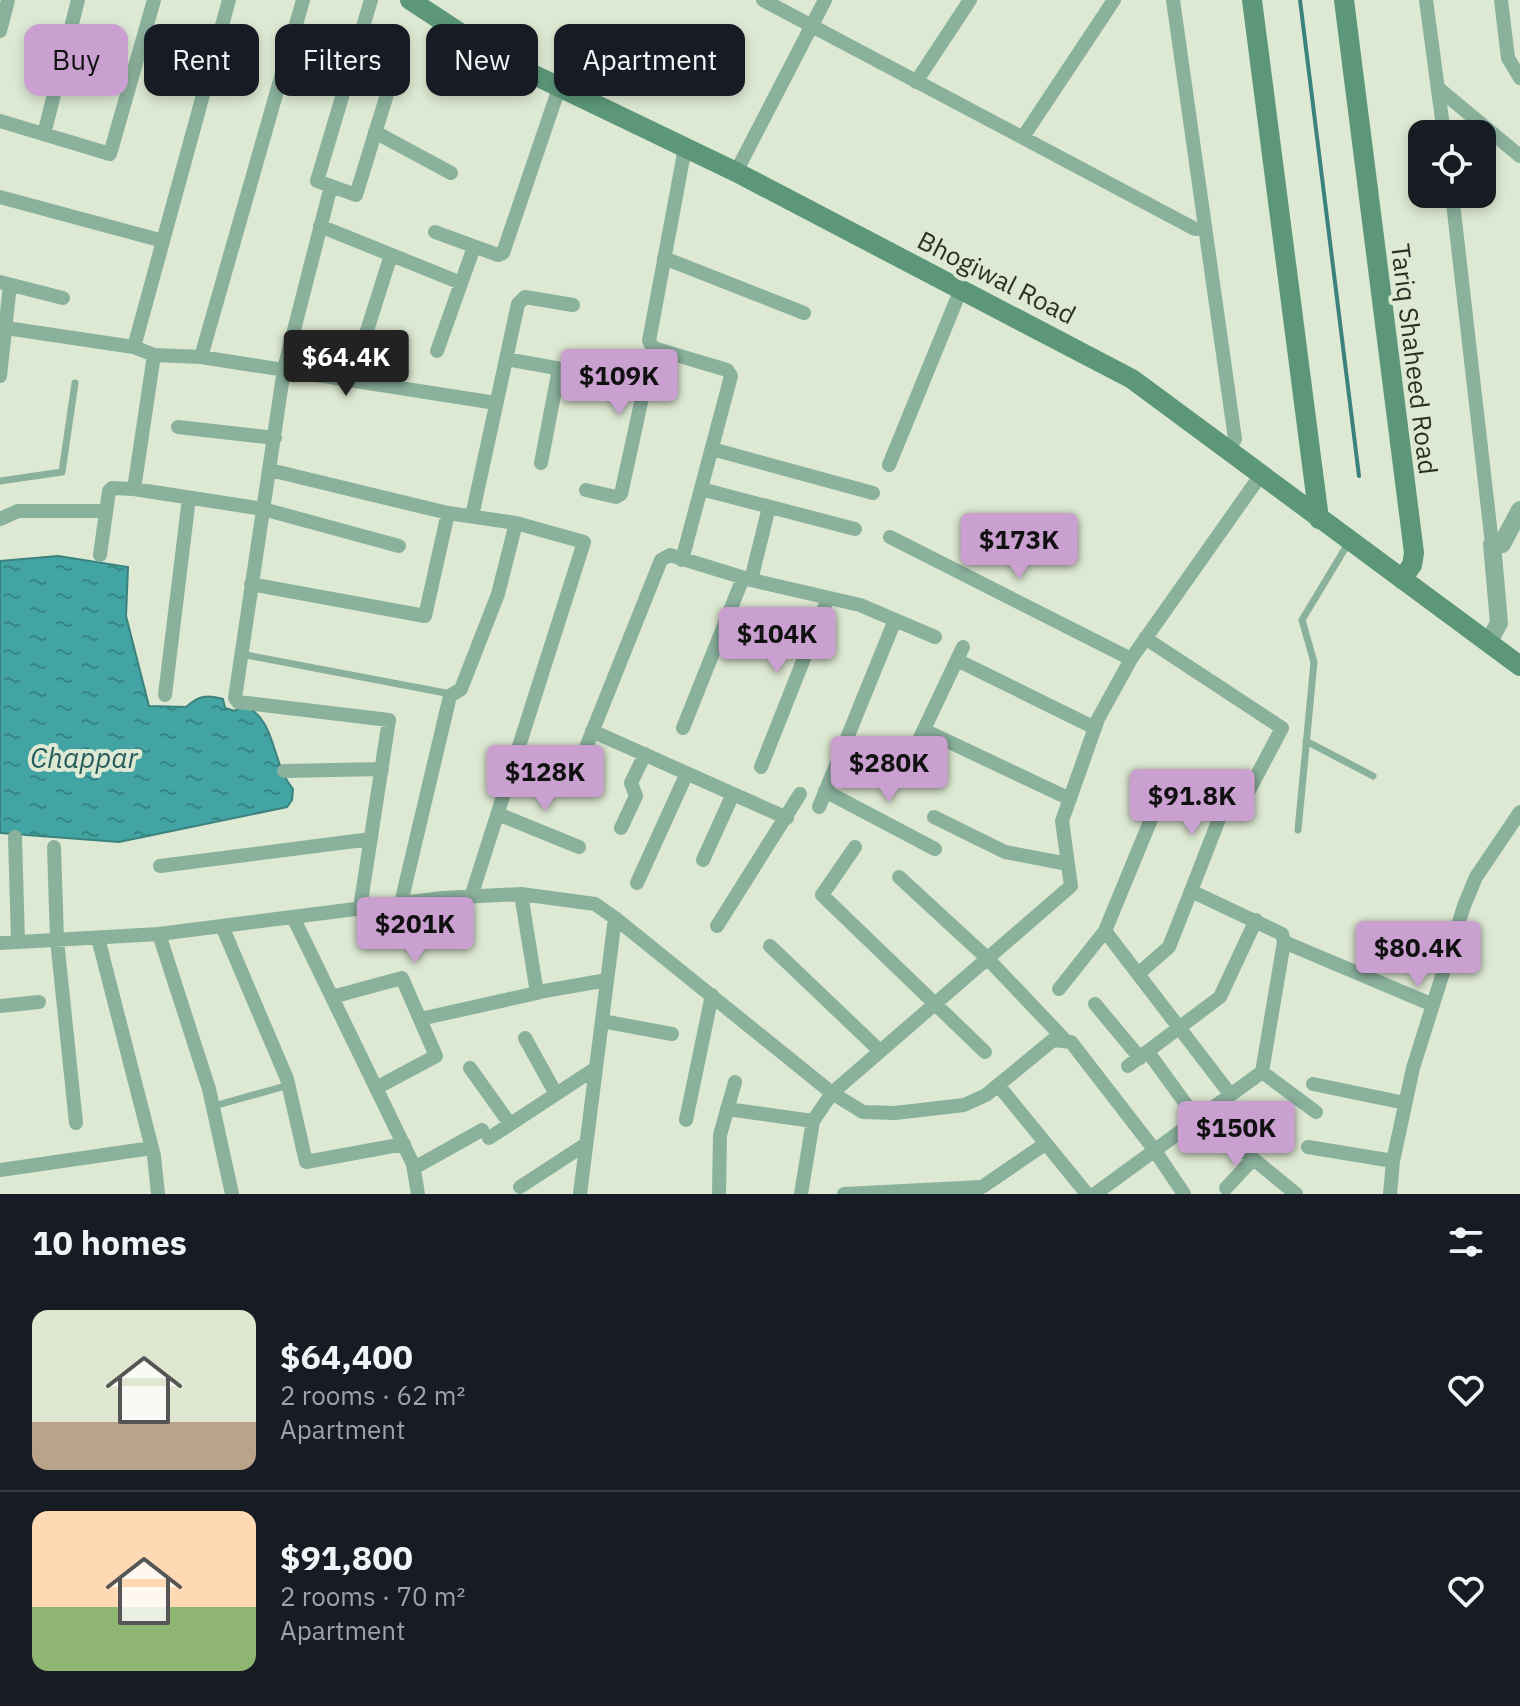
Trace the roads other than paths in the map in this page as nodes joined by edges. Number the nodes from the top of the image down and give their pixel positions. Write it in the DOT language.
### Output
graph roads {
  1 [pos="8,0"];
  2 [pos="78,0"];
  3 [pos="154,0"];
  4 [pos="229,0"];
  5 [pos="303,0"];
  6 [pos="371,0"];
  7 [pos="410,0"];
  8 [pos="763,0"];
  9 [pos="825,0"];
  10 [pos="970,0"];
  11 [pos="1114,0"];
  12 [pos="1173,0"];
  13 [pos="1252,0"];
  14 [pos="1344,0"];
  15 [pos="1426,0"];
  16 [pos="1501,0"];
  17 [pos="810,24"];
  18 [pos="0,31"];
  19 [pos="1520,78"];
  20 [pos="916,82"];
  21 [pos="554,86"];
  22 [pos="1438,88"];
  23 [pos="386,96"];
  24 [pos="556,96"];
  25 [pos="576,96"];
  26 [pos="1442,120"];
  27 [pos="0,121"];
  28 [pos="375,132"];
  29 [pos="44,134"];
  30 [pos="1023,137"];
  31 [pos="685,148"];
  32 [pos="1520,156"];
  33 [pos="736,172"];
  34 [pos="451,173"];
  35 [pos="331,186"];
  36 [pos="0,197"];
  37 [pos="1454,208"];
  38 [pos="320,226"];
  39 [pos="1204,228"];
  40 [pos="435,232"];
  41 [pos="163,241"];
  42 [pos="474,247"];
  43 [pos="391,255"];
  44 [pos="664,258"];
  45 [pos="5,283"];
  46 [pos="461,283"];
  47 [pos="961,289"];
  48 [pos="63,298"];
  49 [pos="573,305"];
  50 [pos="804,313"];
  51 [pos="6,328"];
  52 [pos="365,337"];
  53 [pos="134,347"];
  54 [pos="2,348"];
  55 [pos="653,348"];
  56 [pos="437,351"];
  57 [pos="154,355"];
  58 [pos="201,357"];
  59 [pos="506,359"];
  60 [pos="284,369"];
  61 [pos="559,369"];
  62 [pos="0,376"];
  63 [pos="75,383"];
  64 [pos="645,384"];
  65 [pos="496,403"];
  66 [pos="178,427"];
  67 [pos="275,438"];
  68 [pos="712,449"];
  69 [pos="1228,450"];
  70 [pos="541,463"];
  71 [pos="889,465"];
  72 [pos="270,470"];
  73 [pos="1260,476"];
  74 [pos="0,481"];
  75 [pos="134,489"];
  76 [pos="701,489"];
  77 [pos="586,490"];
  78 [pos="873,493"];
  79 [pos="189,498"];
  80 [pos="769,507"];
  81 [pos="263,509"];
  82 [pos="1520,510"];
  83 [pos="106,511"];
  84 [pos="448,513"];
  85 [pos="472,516"];
  86 [pos="0,519"];
  87 [pos="1319,519"];
  88 [pos="516,523"];
  89 [pos="855,529"];
  90 [pos="890,537"];
  91 [pos="1350,540"];
  92 [pos="1492,544"];
  93 [pos="399,546"];
  94 [pos="100,555"];
  95 [pos="682,560"];
  96 [pos="747,579"];
  97 [pos="1402,579"];
  98 [pos="251,584"];
  99 [pos="828,598"];
  100 [pos="895,620"];
  101 [pos="935,637"];
  102 [pos="1145,638"];
  103 [pos="1488,643"];
  104 [pos="240,654"];
  105 [pos="1131,659"];
  106 [pos="1520,666"];
  107 [pos="451,694"];
  108 [pos="165,695"];
  109 [pos="683,728"];
  110 [pos="1095,728"];
  111 [pos="924,730"];
  112 [pos="592,731"];
  113 [pos="1306,741"];
  114 [pos="645,754"];
  115 [pos="909,761"];
  116 [pos="761,767"];
  117 [pos="382,769"];
  118 [pos="284,771"];
  119 [pos="687,773"];
  120 [pos="1373,776"];
  121 [pos="1168,778"];
  122 [pos="569,790"];
  123 [pos="825,791"];
  124 [pos="733,794"];
  125 [pos="800,794"];
  126 [pos="1228,796"];
  127 [pos="1245,798"];
  128 [pos="1070,799"];
  129 [pos="819,807"];
  130 [pos="1520,812"];
  131 [pos="498,814"];
  132 [pos="934,817"];
  133 [pos="787,818"];
  134 [pos="621,828"];
  135 [pos="1298,830"];
  136 [pos="15,837"];
  137 [pos="371,839"];
  138 [pos="54,847"];
  139 [pos="579,847"];
  140 [pos="855,847"];
  141 [pos="935,849"];
  142 [pos="703,860"];
  143 [pos="1068,864"];
  144 [pos="160,866"];
  145 [pos="899,877"];
  146 [pos="637,883"];
  147 [pos="1191,891"];
  148 [pos="521,894"];
  149 [pos="471,897"];
  150 [pos="401,903"];
  151 [pos="360,908"];
  152 [pos="293,917"];
  153 [pos="615,918"];
  154 [pos="1256,920"];
  155 [pos="222,926"];
  156 [pos="717,926"];
  157 [pos="1105,931"];
  158 [pos="159,934"];
  159 [pos="98,938"];
  160 [pos="57,940"];
  161 [pos="18,941"];
  162 [pos="1284,942"];
  163 [pos="0,943"];
  164 [pos="770,946"];
  165 [pos="987,958"];
  166 [pos="1138,974"];
  167 [pos="607,980"];
  168 [pos="1059,989"];
  169 [pos="533,993"];
  170 [pos="712,995"];
  171 [pos="332,997"];
  172 [pos="39,1002"];
  173 [pos="933,1002"];
  174 [pos="1095,1004"];
  175 [pos="1433,1005"];
  176 [pos="0,1006"];
  177 [pos="420,1019"];
  178 [pos="602,1021"];
  179 [pos="1181,1029"];
  180 [pos="672,1034"];
  181 [pos="525,1038"];
  182 [pos="1064,1039"];
  183 [pos="880,1051"];
  184 [pos="985,1052"];
  185 [pos="1139,1059"];
  186 [pos="470,1068"];
  187 [pos="596,1068"];
  188 [pos="1262,1072"];
  189 [pos="735,1082"];
  190 [pos="1313,1084"];
  191 [pos="289,1085"];
  192 [pos="998,1085"];
  193 [pos="376,1088"];
  194 [pos="832,1093"];
  195 [pos="556,1094"];
  196 [pos="1230,1094"];
  197 [pos="1405,1103"];
  198 [pos="213,1106"];
  199 [pos="727,1109"];
  200 [pos="1316,1112"];
  201 [pos="1198,1117"];
  202 [pos="686,1120"];
  203 [pos="813,1121"];
  204 [pos="76,1123"];
  205 [pos="510,1124"];
  206 [pos="404,1144"];
  207 [pos="586,1144"];
  208 [pos="1045,1144"];
  209 [pos="1308,1147"];
  210 [pos="152,1148"];
  211 [pos="1153,1148"];
  212 [pos="1253,1159"];
  213 [pos="1393,1161"];
  214 [pos="414,1168"];
  215 [pos="0,1170"];
  216 [pos="520,1187"];
  217 [pos="1226,1188"];
  218 [pos="964,1190"];
  219 [pos="880,1192"];
  220 [pos="158,1194"];
  221 [pos="232,1194"];
  222 [pos="418,1194"];
  223 [pos="580,1194"];
  224 [pos="719,1194"];
  225 [pos="801,1194"];
  226 [pos="844,1194"];
  227 [pos="1087,1194"];
  228 [pos="1095,1194"];
  229 [pos="1184,1194"];
  230 [pos="1296,1194"];
  231 [pos="1390,1194"];
  1 -- 18 [label="street"];
  2 -- 29 [label="street"];
  3 -- 29 [label="street"];
  4 -- 41 [label="street"];
  5 -- 58 [label="street"];
  6 -- 35 [label="street"];
  7 -- 21 [label="main road, Bhogiwal Road"];
  8 -- 17 [label="street"];
  9 -- 17 [label="street"];
  10 -- 20 [label="street"];
  11 -- 30 [label="street"];
  12 -- 39 [label="street"];
  13 -- 87 [label="main road"];
  14 -- 97 [label="main road, Tariq Shaheed Road"];
  15 -- 22 [label="street"];
  16 -- 19 [label="street"];
  17 -- 20 [label="street"];
  17 -- 33 [label="street"];
  20 -- 30 [label="street"];
  22 -- 26 [label="street"];
  22 -- 32 [label="street"];
  23 -- 28 [label="street"];
  24 -- 42 [label="street"];
  25 -- 31 [label="main road, Bhogiwal Road"];
  27 -- 29 [label="street"];
  28 -- 34 [label="street"];
  28 -- 35 [label="street"];
  30 -- 39 [label="street"];
  31 -- 33 [label="main road, Bhogiwal Road"];
  31 -- 44 [label="street"];
  33 -- 47 [label="main road, Bhogiwal Road"];
  35 -- 38 [label="street"];
  36 -- 41 [label="street"];
  37 -- 92 [label="street"];
  38 -- 43 [label="street"];
  38 -- 60 [label="street"];
  39 -- 69 [label="street"];
  40 -- 42 [label="street"];
  41 -- 53 [label="street"];
  42 -- 46 [label="street"];
  43 -- 46 [label="street"];
  43 -- 52 [label="street"];
  44 -- 50 [label="street"];
  44 -- 55 [label="street"];
  45 -- 48 [label="street"];
  45 -- 51 [label="street"];
  46 -- 56 [label="street"];
  47 -- 69 [label="main road, Bhogiwal Road"];
  47 -- 71 [label="street"];
  49 -- 59 [label="street"];
  51 -- 53 [label="street"];
  51 -- 54 [label="street"];
  53 -- 57 [label="street"];
  54 -- 62 [label="street"];
  55 -- 64 [label="street"];
  55 -- 68 [label="street"];
  57 -- 58 [label="street"];
  57 -- 75 [label="street"];
  58 -- 60 [label="street"];
  59 -- 61 [label="street"];
  59 -- 65 [label="street"];
  60 -- 65 [label="street"];
  60 -- 67 [label="street"];
  61 -- 64 [label="street"];
  61 -- 70 [label="street"];
  63 -- 74 [label="lane"];
  64 -- 77 [label="street"];
  65 -- 85 [label="street"];
  66 -- 67 [label="street"];
  67 -- 72 [label="street"];
  68 -- 76 [label="street"];
  68 -- 78 [label="street"];
  69 -- 73 [label="main road, Bhogiwal Road"];
  72 -- 81 [label="street"];
  72 -- 84 [label="street"];
  73 -- 87 [label="main road, Bhogiwal Road"];
  73 -- 102 [label="street"];
  75 -- 79 [label="street"];
  75 -- 83 [label="street"];
  76 -- 80 [label="street"];
  76 -- 95 [label="street"];
  79 -- 81 [label="street"];
  79 -- 108 [label="street"];
  80 -- 89 [label="street"];
  80 -- 96 [label="street"];
  81 -- 93 [label="street"];
  81 -- 98 [label="street"];
  82 -- 92 [label="street"];
  83 -- 86 [label="street"];
  83 -- 94 [label="street"];
  84 -- 85 [label="street"];
  84 -- 98 [label="street"];
  85 -- 88 [label="street"];
  87 -- 91 [label="main road, Bhogiwal Road"];
  88 -- 107 [label="street"];
  88 -- 131 [label="street"];
  90 -- 105 [label="street"];
  91 -- 97 [label="main road, Bhogiwal Road"];
  91 -- 113 [label="lane"];
  92 -- 103 [label="street"];
  95 -- 96 [label="street"];
  95 -- 112 [label="street"];
  96 -- 99 [label="street"];
  96 -- 109 [label="street"];
  97 -- 103 [label="main road, Bhogiwal Road"];
  98 -- 104 [label="street"];
  99 -- 100 [label="street"];
  99 -- 116 [label="street"];
  100 -- 101 [label="street"];
  100 -- 123 [label="street"];
  102 -- 105 [label="street"];
  102 -- 127 [label="street"];
  103 -- 106 [label="main road, Bhogiwal Road"];
  104 -- 107 [label="lane"];
  104 -- 117 [label="street"];
  105 -- 110 [label="street"];
  107 -- 150 [label="street"];
  110 -- 111 [label="street"];
  110 -- 128 [label="street"];
  111 -- 115 [label="street"];
  111 -- 128 [label="street"];
  112 -- 114 [label="street"];
  112 -- 122 [label="street"];
  113 -- 120 [label="lane"];
  113 -- 135 [label="lane"];
  114 -- 119 [label="street"];
  114 -- 134 [label="street"];
  117 -- 118 [label="street"];
  117 -- 137 [label="street"];
  119 -- 124 [label="street"];
  119 -- 146 [label="street"];
  121 -- 157 [label="street"];
  123 -- 129 [label="street"];
  123 -- 141 [label="street"];
  124 -- 133 [label="street"];
  124 -- 142 [label="street"];
  125 -- 133 [label="street"];
  126 -- 147 [label="street"];
  128 -- 143 [label="street"];
  130 -- 175 [label="street"];
  131 -- 139 [label="street"];
  131 -- 149 [label="street"];
  132 -- 143 [label="street"];
  133 -- 156 [label="street"];
  136 -- 161 [label="street"];
  137 -- 144 [label="street"];
  137 -- 151 [label="street"];
  138 -- 160 [label="street"];
  140 -- 173 [label="street"];
  143 -- 165 [label="street"];
  145 -- 165 [label="street"];
  147 -- 154 [label="street"];
  147 -- 166 [label="street"];
  148 -- 149 [label="street"];
  148 -- 153 [label="street"];
  148 -- 169 [label="street"];
  149 -- 150 [label="street"];
  150 -- 151 [label="street"];
  151 -- 152 [label="street"];
  152 -- 155 [label="street"];
  152 -- 171 [label="street"];
  153 -- 167 [label="street"];
  153 -- 170 [label="street"];
  154 -- 162 [label="street"];
  154 -- 179 [label="street"];
  155 -- 158 [label="street"];
  155 -- 191 [label="street"];
  157 -- 166 [label="street"];
  157 -- 168 [label="street"];
  158 -- 159 [label="street"];
  158 -- 198 [label="street"];
  159 -- 160 [label="street"];
  159 -- 210 [label="street"];
  160 -- 161 [label="street"];
  160 -- 204 [label="street"];
  161 -- 163 [label="street"];
  162 -- 175 [label="street"];
  162 -- 188 [label="street"];
  164 -- 183 [label="street"];
  165 -- 173 [label="street"];
  165 -- 182 [label="street"];
  166 -- 179 [label="street"];
  167 -- 169 [label="street"];
  167 -- 178 [label="street"];
  169 -- 177 [label="street"];
  170 -- 194 [label="street"];
  170 -- 202 [label="street"];
  171 -- 177 [label="street"];
  171 -- 193 [label="street"];
  172 -- 176 [label="street"];
  173 -- 183 [label="street"];
  173 -- 184 [label="street"];
  174 -- 185 [label="street"];
  175 -- 197 [label="street"];
  177 -- 193 [label="street"];
  178 -- 180 [label="street"];
  178 -- 187 [label="street"];
  179 -- 185 [label="street"];
  179 -- 196 [label="street"];
  181 -- 195 [label="street"];
  182 -- 192 [label="street"];
  182 -- 211 [label="street"];
  183 -- 194 [label="street"];
  185 -- 201 [label="street"];
  186 -- 205 [label="street"];
  187 -- 195 [label="street"];
  187 -- 207 [label="street"];
  188 -- 196 [label="street"];
  188 -- 200 [label="street"];
  189 -- 199 [label="street"];
  190 -- 197 [label="street"];
  191 -- 198 [label="lane"];
  191 -- 206 [label="street"];
  192 -- 194 [label="street"];
  192 -- 208 [label="street"];
  193 -- 206 [label="street"];
  194 -- 203 [label="street"];
  195 -- 205 [label="street"];
  196 -- 201 [label="street"];
  197 -- 213 [label="street"];
  198 -- 221 [label="street"];
  199 -- 203 [label="street"];
  199 -- 224 [label="street"];
  201 -- 211 [label="street"];
  201 -- 212 [label="street"];
  203 -- 225 [label="street"];
  205 -- 214 [label="street"];
  206 -- 214 [label="street"];
  207 -- 216 [label="street"];
  207 -- 223 [label="street"];
  208 -- 218 [label="street"];
  208 -- 227 [label="street"];
  209 -- 213 [label="street"];
  210 -- 215 [label="street"];
  210 -- 220 [label="street"];
  211 -- 228 [label="street"];
  211 -- 229 [label="street"];
  212 -- 217 [label="street"];
  212 -- 230 [label="street"];
  213 -- 231 [label="street"];
  214 -- 222 [label="street"];
  218 -- 219 [label="street"];
  219 -- 226 [label="street"];
}
